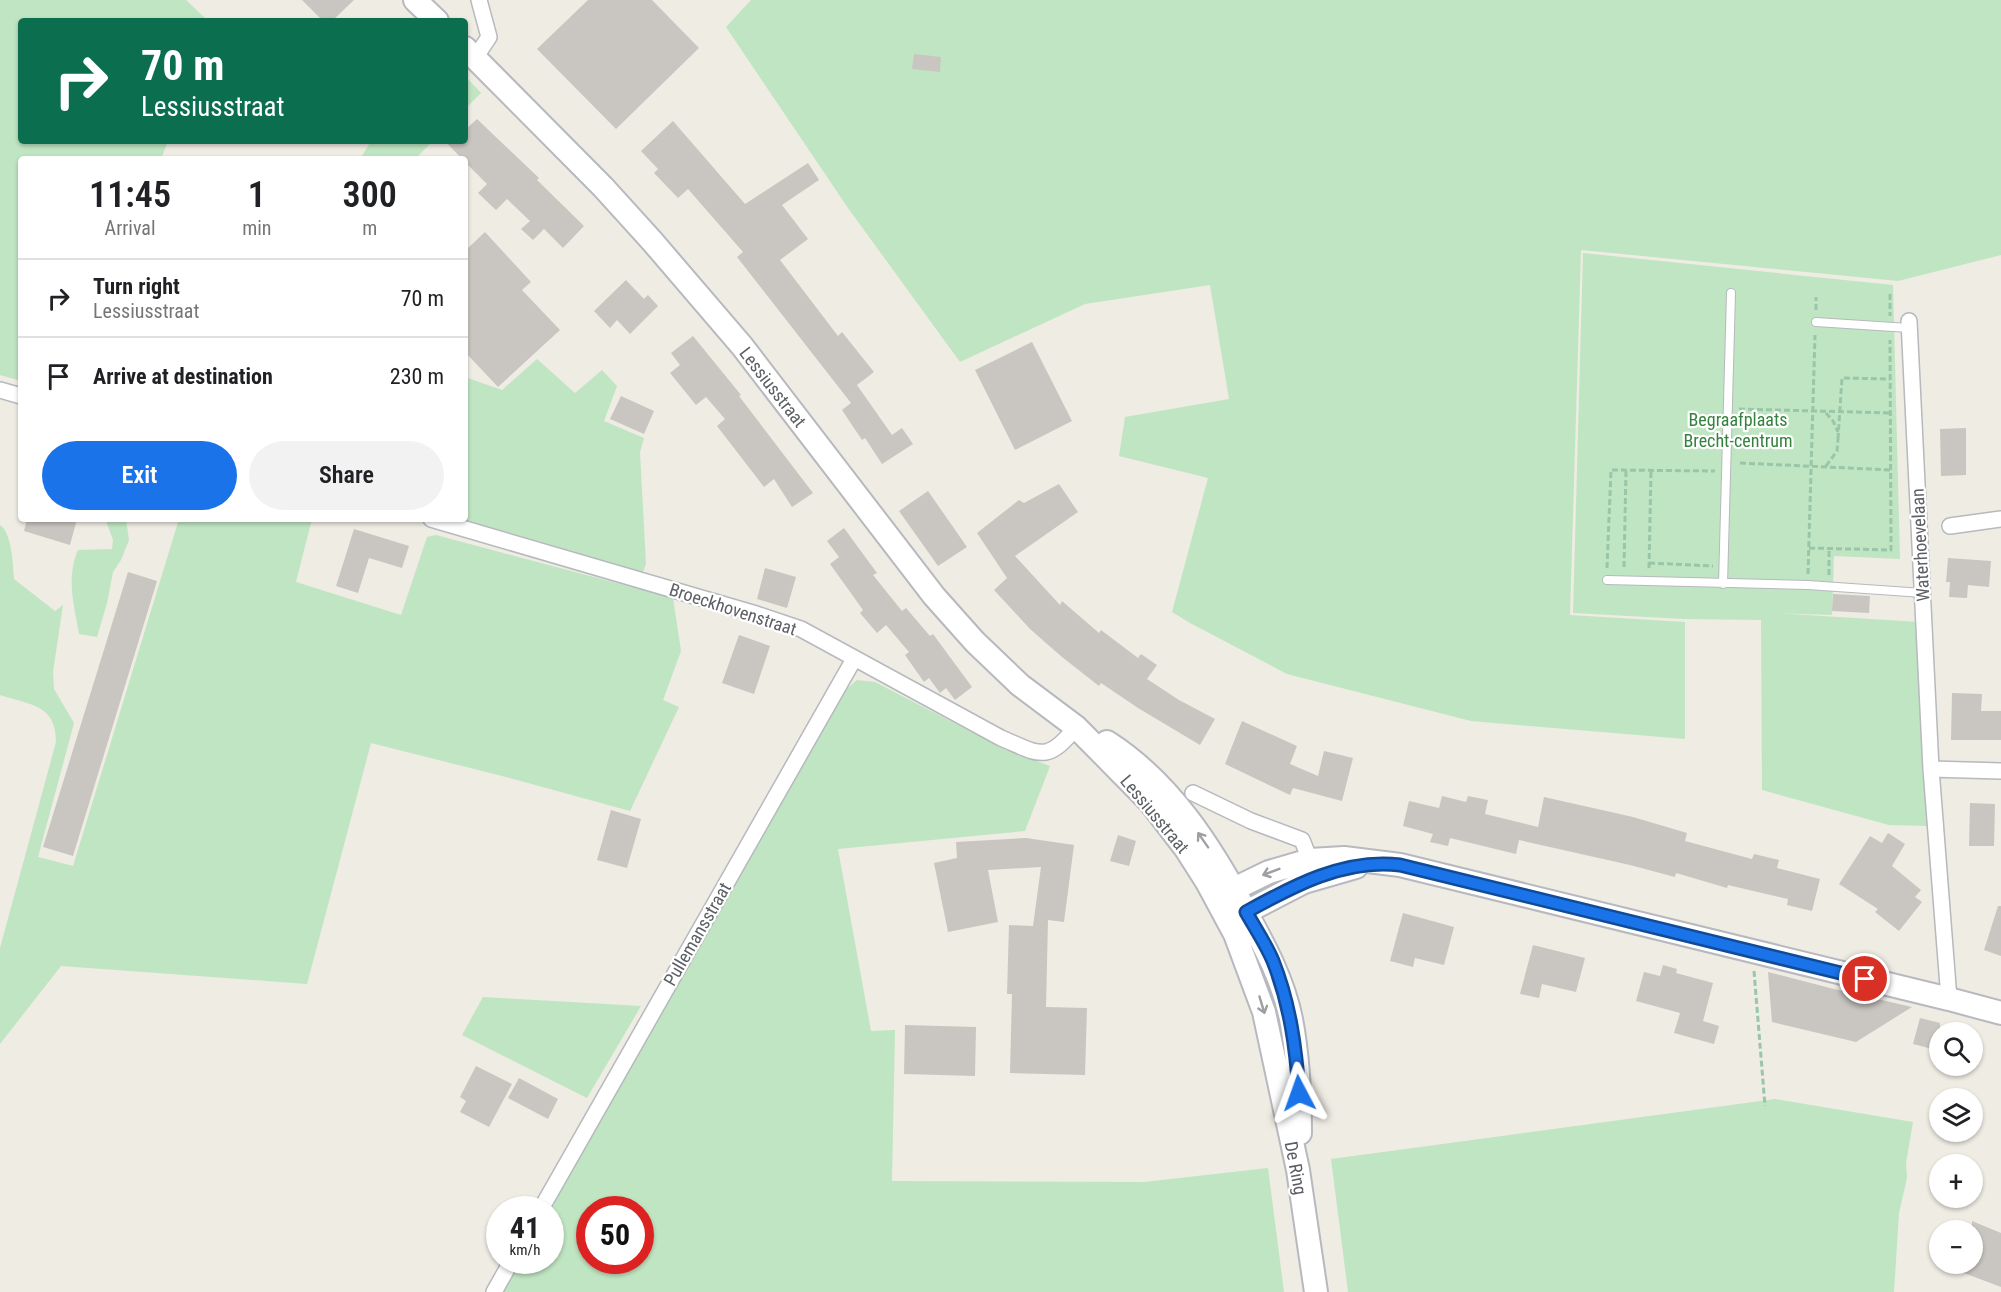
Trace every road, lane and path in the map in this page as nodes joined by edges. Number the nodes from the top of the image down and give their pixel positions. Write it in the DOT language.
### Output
graph roads {
  1 [pos="415,0"];
  2 [pos="479,0"];
  3 [pos="434,18"];
  4 [pos="470,53"];
  5 [pos="1731,293"];
  6 [pos="1890,294"];
  7 [pos="1816,297"];
  8 [pos="1816,322"];
  9 [pos="1909,325"];
  10 [pos="1890,327"];
  11 [pos="1890,379"];
  12 [pos="0,390"];
  13 [pos="18,395"];
  14 [pos="1728,409"];
  15 [pos="1813,411"];
  16 [pos="1825,412"];
  17 [pos="1840,412"];
  18 [pos="1891,413"];
  19 [pos="1838,439"];
  20 [pos="1726,462"];
  21 [pos="1811,466"];
  22 [pos="1826,466"];
  23 [pos="1626,470"];
  24 [pos="1651,470"];
  25 [pos="1891,470"];
  26 [pos="1726,471"];
  27 [pos="2001,519"];
  28 [pos="441,522"];
  29 [pos="1950,526"];
  30 [pos="1809,548"];
  31 [pos="1829,549"];
  32 [pos="1649,563"];
  33 [pos="1723,566"];
  34 [pos="1607,580"];
  35 [pos="1624,581"];
  36 [pos="1649,582"];
  37 [pos="1723,584"];
  38 [pos="1808,585"];
  39 [pos="1828,586"];
  40 [pos="1923,593"];
  41 [pos="854,659"];
  42 [pos="1076,727"];
  43 [pos="1931,769"];
  44 [pos="2001,771"];
  45 [pos="1192,793"];
  46 [pos="1310,860"];
  47 [pos="1381,862"];
  48 [pos="1234,889"];
  49 [pos="1223,910"];
  50 [pos="1246,912"];
  51 [pos="1752,952"];
  52 [pos="1949,999"];
  53 [pos="2001,1013"];
  54 [pos="1765,1106"];
  55 [pos="1298,1170"];
  56 [pos="548,1196"];
  57 [pos="504,1274"];
  58 [pos="494,1292"];
  59 [pos="1316,1292"];
  1 -- 3 [label="main road"];
  2 -- 4 [label="street"];
  4 -- 42 [label="main road, Lessiusstraat"];
  5 -- 14 [label="lane"];
  6 -- 10 [label="path"];
  7 -- 8 [label="path"];
  8 -- 10 [label="lane"];
  8 -- 15 [label="path"];
  9 -- 10 [label="lane"];
  9 -- 40 [label="street, Waterhoevelaan"];
  10 -- 11 [label="path"];
  11 -- 17 [label="path"];
  11 -- 18 [label="path"];
  12 -- 13 [label="street"];
  14 -- 15 [label="path"];
  14 -- 20 [label="lane"];
  15 -- 16 [label="path"];
  15 -- 21 [label="path"];
  16 -- 17 [label="path"];
  16 -- 19 [label="path"];
  17 -- 18 [label="path"];
  17 -- 19 [label="path"];
  18 -- 25 [label="path"];
  19 -- 22 [label="path"];
  20 -- 21 [label="path"];
  20 -- 26 [label="lane"];
  21 -- 22 [label="path"];
  21 -- 30 [label="path"];
  22 -- 25 [label="path"];
  23 -- 24 [label="path"];
  23 -- 34 [label="path"];
  23 -- 35 [label="path"];
  24 -- 26 [label="path"];
  24 -- 32 [label="path"];
  25 -- 31 [label="path"];
  26 -- 33 [label="lane"];
  27 -- 29 [label="street"];
  28 -- 41 [label="street, Broeckhovenstraat"];
  30 -- 31 [label="path"];
  30 -- 38 [label="path"];
  31 -- 39 [label="path"];
  32 -- 33 [label="path"];
  32 -- 36 [label="path"];
  33 -- 37 [label="lane"];
  34 -- 35 [label="lane"];
  35 -- 36 [label="lane"];
  36 -- 37 [label="lane"];
  37 -- 38 [label="lane"];
  38 -- 39 [label="lane"];
  39 -- 40 [label="lane"];
  40 -- 43 [label="street, Waterhoevelaan"];
  41 -- 42 [label="street, Broeckhovenstraat"];
  41 -- 56 [label="street, Pullemansstraat"];
  48 -- 42 [label="main road, Lessiusstraat, one-way"];
  42 -- 49 [label="main road, Lessiusstraat"];
  43 -- 44 [label="street"];
  43 -- 52 [label="street, Waterhoevelaan"];
  45 -- 46 [label="street"];
  46 -- 47 [label="main road"];
  46 -- 48 [label="main road, one-way"];
  47 -- 50 [label="main road"];
  47 -- 51 [label="main road"];
  48 -- 49 [label="main road"];
  48 -- 50 [label="main road, Lessiusstraat"];
  49 -- 50 [label="main road"];
  49 -- 55 [label="main road, De Ring, one-way"];
  50 -- 55 [label="main road"];
  51 -- 52 [label="main road"];
  51 -- 54 [label="path"];
  52 -- 53 [label="main road"];
  55 -- 59 [label="main road, De Ring"];
  57 -- 58 [label="street"];
}
